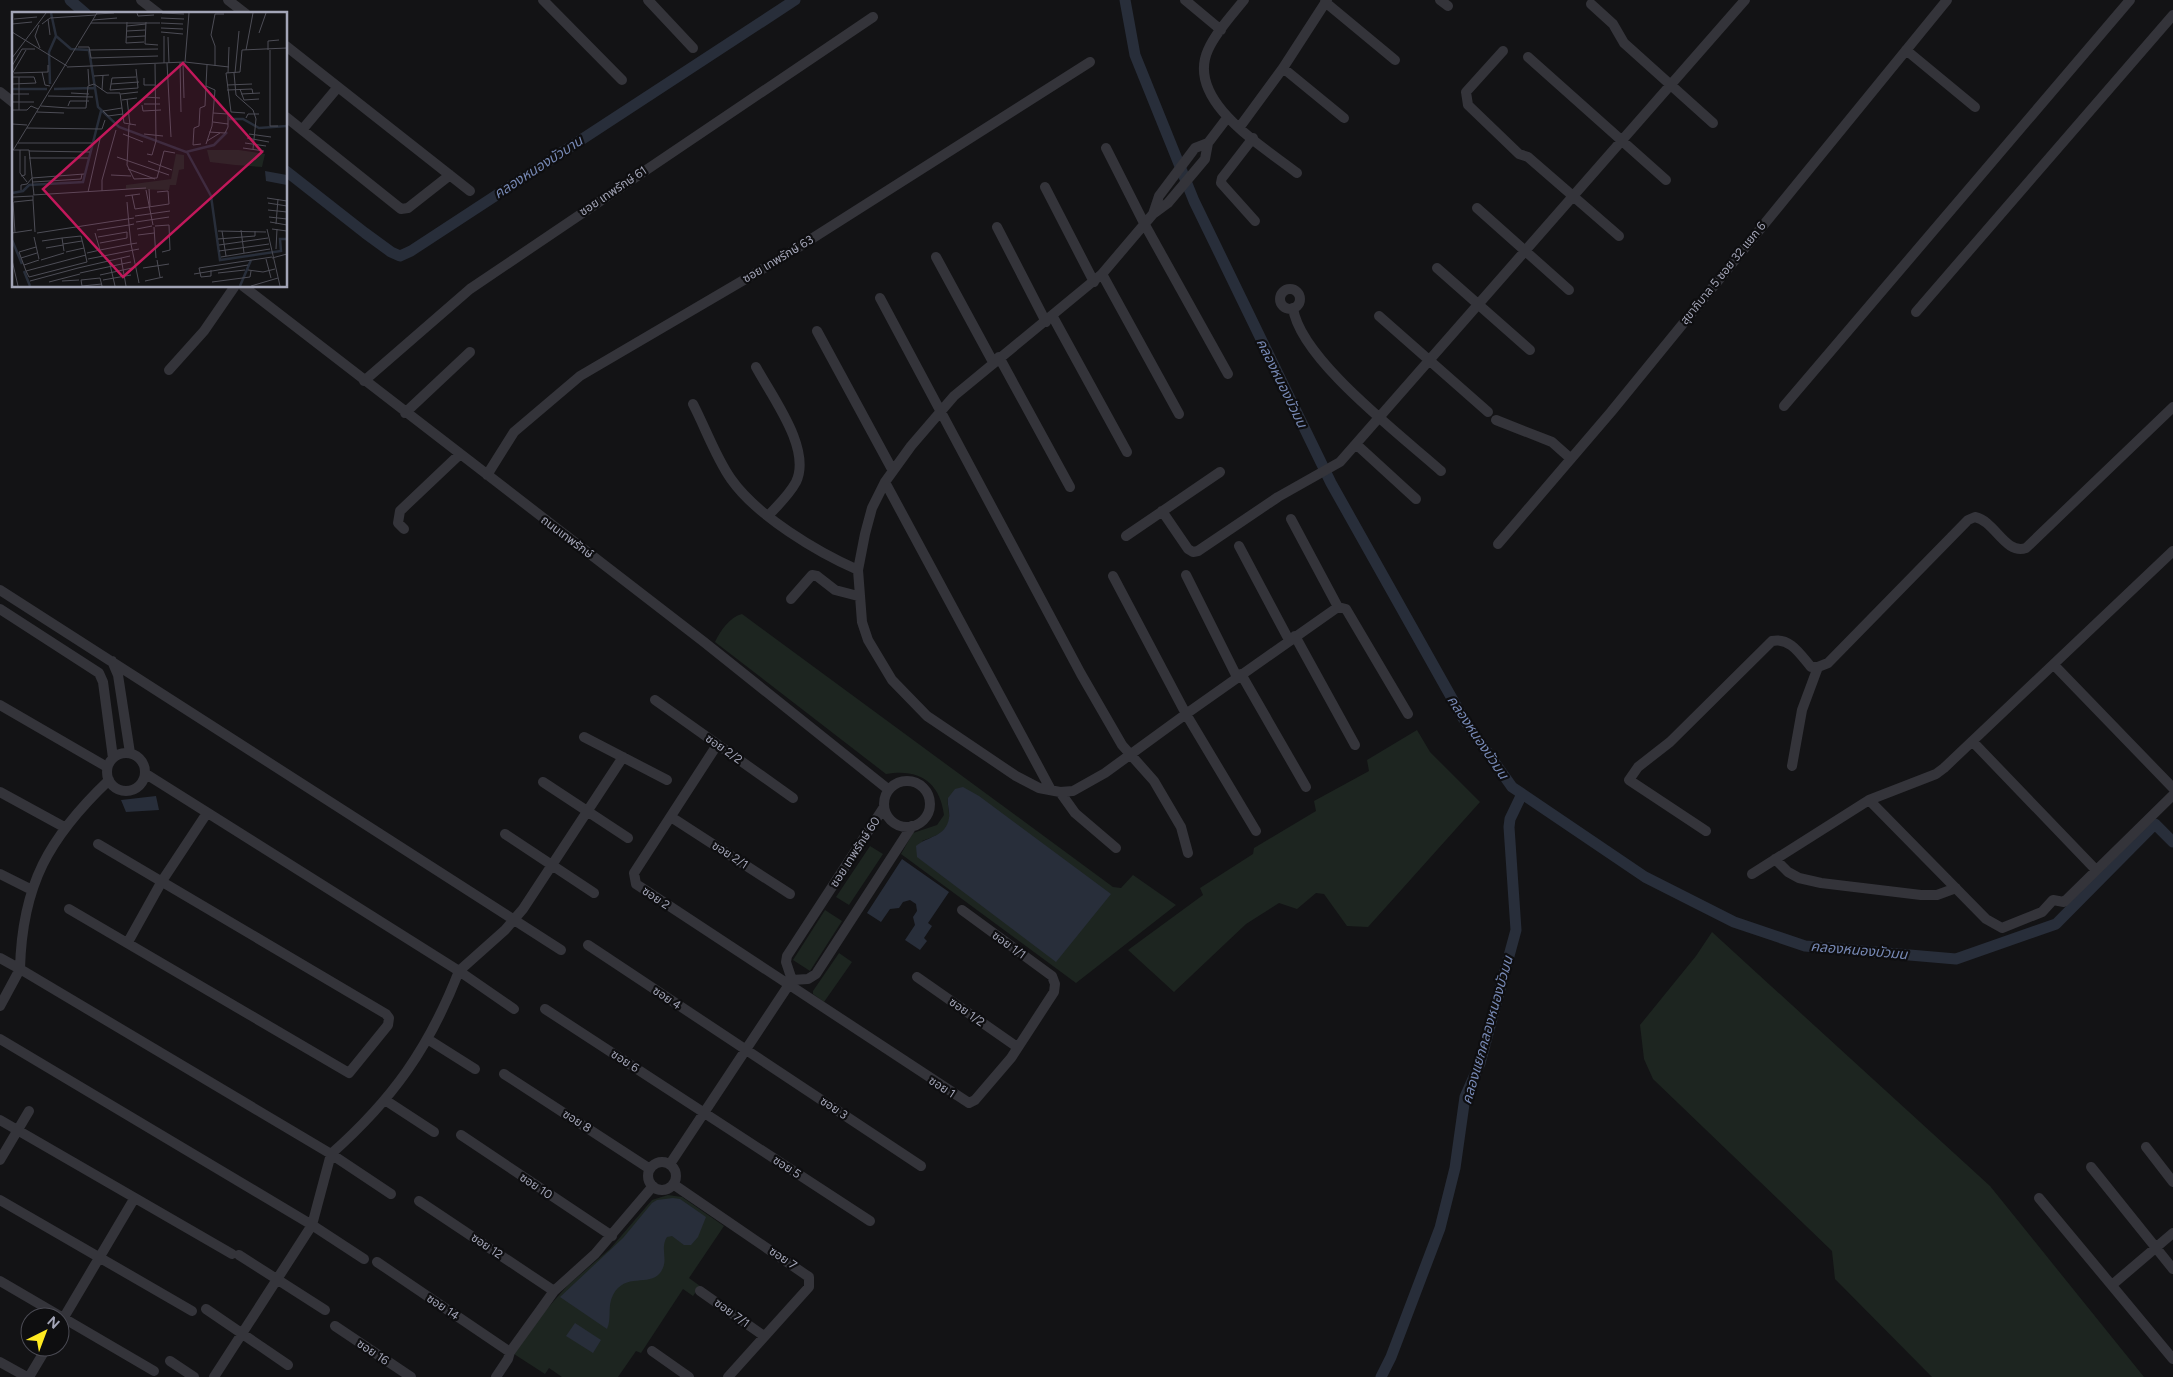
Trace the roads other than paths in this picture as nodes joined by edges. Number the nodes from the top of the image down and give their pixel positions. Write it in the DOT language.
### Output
graph roads {
  1 [pos="228,0"];
  2 [pos="543,0"];
  3 [pos="559,0"];
  4 [pos="648,0"];
  5 [pos="1185,0"];
  6 [pos="1244,0"];
  7 [pos="1745,0"];
  8 [pos="1947,0"];
  9 [pos="2130,0"];
  10 [pos="1326,1"];
  11 [pos="147,2"];
  12 [pos="1591,4"];
  13 [pos="551,8"];
  14 [pos="157,12"];
  15 [pos="243,12"];
  16 [pos="2173,15"];
  17 [pos="873,17"];
  18 [pos="1221,30"];
  19 [pos="288,48"];
  20 [pos="693,48"];
  21 [pos="1906,50"];
  22 [pos="1503,51"];
  23 [pos="1528,56"];
  24 [pos="1395,60"];
  25 [pos="1090,62"];
  26 [pos="1283,68"];
  27 [pos="622,80"];
  28 [pos="1670,85"];
  29 [pos="338,87"];
  30 [pos="0,92"];
  31 [pos="12,101"];
  32 [pos="1975,107"];
  33 [pos="1227,118"];
  34 [pos="1344,118"];
  35 [pos="288,119"];
  36 [pos="1713,124"];
  37 [pos="1239,128"];
  38 [pos="302,130"];
  39 [pos="1252,138"];
  40 [pos="1622,140"];
  41 [pos="1208,143"];
  42 [pos="1106,148"];
  43 [pos="1297,173"];
  44 [pos="450,175"];
  45 [pos="1666,180"];
  46 [pos="1045,187"];
  47 [pos="470,191"];
  48 [pos="1573,196"];
  49 [pos="1477,208"];
  50 [pos="1153,214"];
  51 [pos="1255,221"];
  52 [pos="1145,225"];
  53 [pos="997,227"];
  54 [pos="1619,236"];
  55 [pos="1525,251"];
  56 [pos="936,257"];
  57 [pos="1436,268"];
  58 [pos="1102,274"];
  59 [pos="1094,282"];
  60 [pos="234,288"];
  61 [pos="246,288"];
  62 [pos="1569,290"];
  63 [pos="880,298"];
  64 [pos="1478,304"];
  65 [pos="1293,308"];
  66 [pos="1916,312"];
  67 [pos="1379,316"];
  68 [pos="1049,319"];
  69 [pos="817,331"];
  70 [pos="1530,350"];
  71 [pos="470,352"];
  72 [pos="996,360"];
  73 [pos="1429,360"];
  74 [pos="756,367"];
  75 [pos="169,370"];
  76 [pos="1228,374"];
  77 [pos="364,382"];
  78 [pos="693,404"];
  79 [pos="1784,406"];
  80 [pos="2173,407"];
  81 [pos="941,408"];
  82 [pos="405,413"];
  83 [pos="1180,414"];
  84 [pos="1380,417"];
  85 [pos="1356,445"];
  86 [pos="1127,452"];
  87 [pos="460,455"];
  88 [pos="1570,458"];
  89 [pos="893,471"];
  90 [pos="1441,471"];
  91 [pos="1220,472"];
  92 [pos="487,476"];
  93 [pos="886,482"];
  94 [pos="1070,487"];
  95 [pos="1416,499"];
  96 [pos="1162,510"];
  97 [pos="769,515"];
  98 [pos="1291,519"];
  99 [pos="404,529"];
  100 [pos="1126,536"];
  101 [pos="1498,544"];
  102 [pos="1239,546"];
  103 [pos="2173,551"];
  104 [pos="858,570"];
  105 [pos="1113,576"];
  106 [pos="1186,576"];
  107 [pos="0,590"];
  108 [pos="858,596"];
  109 [pos="791,599"];
  110 [pos="1338,607"];
  111 [pos="0,609"];
  112 [pos="1292,638"];
  113 [pos="112,661"];
  114 [pos="2054,665"];
  115 [pos="1818,667"];
  116 [pos="97,671"];
  117 [pos="1239,676"];
  118 [pos="655,700"];
  119 [pos="0,705"];
  120 [pos="1186,714"];
  121 [pos="1408,714"];
  122 [pos="584,737"];
  123 [pos="1973,742"];
  124 [pos="717,745"];
  125 [pos="1355,745"];
  126 [pos="130,753"];
  127 [pos="1131,754"];
  128 [pos="623,757"];
  129 [pos="113,758"];
  130 [pos="1792,766"];
  131 [pos="108,767"];
  132 [pos="146,774"];
  133 [pos="109,780"];
  134 [pos="667,780"];
  135 [pos="543,782"];
  136 [pos="1306,786"];
  137 [pos="2173,788"];
  138 [pos="888,790"];
  139 [pos="1055,791"];
  140 [pos="0,792"];
  141 [pos="2173,795"];
  142 [pos="793,798"];
  143 [pos="1869,800"];
  144 [pos="884,806"];
  145 [pos="587,811"];
  146 [pos="206,813"];
  147 [pos="670,817"];
  148 [pos="912,826"];
  149 [pos="64,827"];
  150 [pos="1256,831"];
  151 [pos="1706,832"];
  152 [pos="505,834"];
  153 [pos="628,838"];
  154 [pos="98,844"];
  155 [pos="1116,848"];
  156 [pos="1188,853"];
  157 [pos="1775,859"];
  158 [pos="551,864"];
  159 [pos="2096,870"];
  160 [pos="0,874"];
  161 [pos="1752,874"];
  162 [pos="162,881"];
  163 [pos="1956,888"];
  164 [pos="32,890"];
  165 [pos="594,893"];
  166 [pos="790,894"];
  167 [pos="69,908"];
  168 [pos="962,910"];
  169 [pos="514,920"];
  170 [pos="128,942"];
  171 [pos="588,946"];
  172 [pos="561,950"];
  173 [pos="0,958"];
  174 [pos="20,969"];
  175 [pos="459,971"];
  176 [pos="917,977"];
  177 [pos="1054,980"];
  178 [pos="790,983"];
  179 [pos="0,1006"];
  180 [pos="514,1009"];
  181 [pos="545,1010"];
  182 [pos="0,1038"];
  183 [pos="429,1040"];
  184 [pos="1017,1047"];
  185 [pos="746,1050"];
  186 [pos="475,1069"];
  187 [pos="504,1074"];
  188 [pos="385,1100"];
  189 [pos="29,1111"];
  190 [pos="704,1113"];
  191 [pos="0,1120"];
  192 [pos="18,1130"];
  193 [pos="434,1132"];
  194 [pos="461,1135"];
  195 [pos="2146,1147"];
  196 [pos="331,1154"];
  197 [pos="0,1160"];
  198 [pos="670,1164"];
  199 [pos="921,1166"];
  200 [pos="2091,1167"];
  201 [pos="650,1169"];
  202 [pos="2173,1182"];
  203 [pos="673,1184"];
  204 [pos="654,1186"];
  205 [pos="391,1194"];
  206 [pos="2039,1198"];
  207 [pos="134,1199"];
  208 [pos="0,1200"];
  209 [pos="419,1201"];
  210 [pos="870,1221"];
  211 [pos="312,1225"];
  212 [pos="2173,1233"];
  213 [pos="612,1236"];
  214 [pos="2155,1246"];
  215 [pos="99,1257"];
  216 [pos="364,1260"];
  217 [pos="377,1262"];
  218 [pos="2173,1269"];
  219 [pos="277,1280"];
  220 [pos="0,1281"];
  221 [pos="2112,1285"];
  222 [pos="700,1290"];
  223 [pos="554,1291"];
  224 [pos="40,1307"];
  225 [pos="70,1307"];
  226 [pos="206,1309"];
  227 [pos="325,1310"];
  228 [pos="192,1311"];
  229 [pos="70,1325"];
  230 [pos="335,1326"];
  231 [pos="243,1334"];
  232 [pos="764,1336"];
  233 [pos="652,1351"];
  234 [pos="510,1352"];
  235 [pos="41,1357"];
  236 [pos="2173,1359"];
  237 [pos="0,1362"];
  238 [pos="170,1362"];
  239 [pos="288,1365"];
  240 [pos="154,1371"];
  241 [pos="28,1377"];
  242 [pos="194,1377"];
  243 [pos="214,1377"];
  244 [pos="411,1377"];
  245 [pos="496,1377"];
  246 [pos="689,1377"];
  247 [pos="728,1377"];
  1 -- 15 [label="street"];
  2 -- 13 [label="street"];
  3 -- 13 [label="street"];
  4 -- 20 [label="street"];
  5 -- 18 [label="street"];
  6 -- 18 [label="street"];
  7 -- 28 [label="street"];
  8 -- 21 [label="street, สุขาภิบาล 5 ซอย 32 แยก 6"];
  9 -- 79 [label="street"];
  10 -- 24 [label="street"];
  10 -- 26 [label="street"];
  11 -- 14 [label="street"];
  12 -- 28 [label="street"];
  13 -- 27 [label="street"];
  16 -- 66 [label="street"];
  17 -- 77 [label="street, ซอย เทพรักษ์ 61"];
  18 -- 33 [label="street"];
  19 -- 29 [label="street"];
  21 -- 32 [label="street"];
  21 -- 88 [label="street, สุขาภิบาล 5 ซอย 32 แยก 6"];
  22 -- 48 [label="street"];
  23 -- 40 [label="street"];
  25 -- 92 [label="street, ซอย เทพรักษ์ 63"];
  26 -- 34 [label="street"];
  26 -- 37 [label="street"];
  28 -- 36 [label="street"];
  28 -- 40 [label="street"];
  29 -- 38 [label="street"];
  29 -- 44 [label="street"];
  30 -- 31 [label="street"];
  33 -- 37 [label="street"];
  33 -- 41 [label="street"];
  35 -- 38 [label="street"];
  37 -- 39 [label="street"];
  38 -- 44 [label="street"];
  39 -- 43 [label="street"];
  39 -- 51 [label="street"];
  40 -- 45 [label="street"];
  40 -- 48 [label="street"];
  41 -- 50 [label="street"];
  41 -- 50 [label="street"];
  42 -- 52 [label="street"];
  44 -- 47 [label="street"];
  46 -- 59 [label="street"];
  48 -- 54 [label="street"];
  48 -- 55 [label="street"];
  49 -- 55 [label="street"];
  50 -- 52 [label="street"];
  52 -- 58 [label="street"];
  52 -- 76 [label="street"];
  53 -- 68 [label="street"];
  55 -- 62 [label="street"];
  55 -- 64 [label="street"];
  56 -- 72 [label="street"];
  57 -- 64 [label="street"];
  58 -- 59 [label="street"];
  58 -- 83 [label="street"];
  59 -- 68 [label="street"];
  60 -- 75 [label="street"];
  61 -- 77 [label="street, ถนนเทพรักษ์"];
  63 -- 81 [label="street"];
  64 -- 70 [label="street"];
  64 -- 73 [label="street"];
  65 -- 84 [label="street"];
  67 -- 73 [label="street"];
  68 -- 72 [label="street"];
  68 -- 86 [label="street"];
  69 -- 89 [label="street"];
  71 -- 82 [label="street"];
  72 -- 81 [label="street"];
  72 -- 94 [label="street"];
  73 -- 84 [label="street"];
  73 -- 88 [label="street"];
  74 -- 97 [label="street"];
  77 -- 82 [label="street, ถนนเทพรักษ์"];
  78 -- 97 [label="street"];
  80 -- 115 [label="street"];
  81 -- 89 [label="street"];
  81 -- 127 [label="street"];
  82 -- 87 [label="street, ถนนเทพรักษ์"];
  84 -- 85 [label="street"];
  84 -- 90 [label="street"];
  85 -- 95 [label="street"];
  85 -- 96 [label="street"];
  87 -- 92 [label="street, ถนนเทพรักษ์"];
  87 -- 99 [label="street"];
  88 -- 101 [label="street, สุขาภิบาล 5 ซอย 32 แยก 6"];
  89 -- 93 [label="street"];
  91 -- 96 [label="street"];
  92 -- 138 [label="street, ถนนเทพรักษ์"];
  93 -- 104 [label="street"];
  93 -- 139 [label="street"];
  96 -- 100 [label="street"];
  97 -- 104 [label="street"];
  98 -- 110 [label="street"];
  102 -- 112 [label="street"];
  103 -- 114 [label="street"];
  104 -- 108 [label="street"];
  105 -- 120 [label="street"];
  106 -- 117 [label="street"];
  107 -- 113 [label="street"];
  108 -- 109 [label="street"];
  108 -- 139 [label="street"];
  110 -- 112 [label="street"];
  110 -- 121 [label="street"];
  111 -- 116 [label="street"];
  112 -- 117 [label="street"];
  112 -- 125 [label="street"];
  113 -- 116 [label="street"];
  113 -- 126 [label="street"];
  113 -- 169 [label="street"];
  114 -- 123 [label="street"];
  114 -- 137 [label="street"];
  115 -- 130 [label="street"];
  115 -- 151 [label="street"];
  116 -- 129 [label="street"];
  117 -- 120 [label="street"];
  117 -- 136 [label="street"];
  118 -- 124 [label="street, ซอย 2/2"];
  119 -- 131 [label="street"];
  120 -- 127 [label="street"];
  120 -- 150 [label="street"];
  122 -- 128 [label="street"];
  123 -- 143 [label="street"];
  123 -- 159 [label="street"];
  124 -- 142 [label="street, ซอย 2/2"];
  124 -- 147 [label="street, ซอย 2"];
  126 -- 129 [label="street"];
  126 -- 132 [label="street"];
  127 -- 139 [label="street"];
  127 -- 156 [label="street"];
  128 -- 134 [label="street"];
  128 -- 145 [label="street"];
  129 -- 131 [label="street"];
  131 -- 133 [label="street"];
  132 -- 133 [label="street"];
  132 -- 146 [label="street"];
  133 -- 149 [label="street"];
  135 -- 145 [label="street"];
  138 -- 144 [label="street"];
  138 -- 148 [label="street"];
  139 -- 155 [label="street"];
  140 -- 149 [label="street"];
  141 -- 159 [label="street"];
  143 -- 157 [label="street"];
  143 -- 163 [label="street"];
  144 -- 148 [label="street"];
  144 -- 178 [label="street, ซอย เทพรักษ์ 60"];
  145 -- 153 [label="street"];
  145 -- 158 [label="street"];
  146 -- 162 [label="street"];
  146 -- 175 [label="street"];
  147 -- 166 [label="street, ซอย 2/1"];
  147 -- 178 [label="street, ซอย 2"];
  148 -- 178 [label="street"];
  149 -- 164 [label="street"];
  152 -- 158 [label="street"];
  154 -- 162 [label="street"];
  157 -- 161 [label="street"];
  157 -- 163 [label="street"];
  158 -- 165 [label="street"];
  158 -- 169 [label="street"];
  159 -- 163 [label="street"];
  160 -- 164 [label="street"];
  162 -- 170 [label="street"];
  162 -- 170 [label="street"];
  164 -- 174 [label="street"];
  167 -- 170 [label="street"];
  168 -- 177 [label="street, ซอย 1/1"];
  169 -- 172 [label="street"];
  169 -- 175 [label="street"];
  171 -- 185 [label="street, ซอย 4"];
  173 -- 174 [label="street"];
  174 -- 179 [label="street"];
  174 -- 196 [label="street"];
  175 -- 180 [label="street"];
  175 -- 183 [label="street"];
  176 -- 184 [label="street, ซอย 1/2"];
  177 -- 184 [label="street, ซอย 1"];
  178 -- 184 [label="street, ซอย 1"];
  178 -- 185 [label="street"];
  181 -- 190 [label="street, ซอย 6"];
  182 -- 211 [label="street"];
  183 -- 186 [label="street"];
  183 -- 188 [label="street"];
  185 -- 190 [label="street"];
  185 -- 199 [label="street, ซอย 3"];
  187 -- 201 [label="street, ซอย 8"];
  188 -- 193 [label="street"];
  188 -- 196 [label="street"];
  189 -- 192 [label="street"];
  190 -- 198 [label="street"];
  190 -- 210 [label="street, ซอย 5"];
  191 -- 192 [label="street"];
  192 -- 197 [label="street"];
  192 -- 207 [label="street"];
  194 -- 213 [label="street, ซอย 10"];
  195 -- 202 [label="street"];
  196 -- 205 [label="street"];
  196 -- 211 [label="street"];
  198 -- 201 [label="street"];
  198 -- 203 [label="street"];
  200 -- 214 [label="street"];
  201 -- 204 [label="street"];
  203 -- 204 [label="street"];
  203 -- 232 [label="street, ซอย 7"];
  204 -- 213 [label="street"];
  206 -- 221 [label="street"];
  207 -- 215 [label="street"];
  207 -- 219 [label="street"];
  208 -- 215 [label="street"];
  209 -- 223 [label="street, ซอย 12"];
  211 -- 216 [label="street"];
  211 -- 219 [label="street"];
  212 -- 214 [label="street"];
  213 -- 223 [label="street"];
  214 -- 218 [label="street"];
  214 -- 221 [label="street"];
  215 -- 225 [label="street"];
  215 -- 228 [label="street"];
  217 -- 234 [label="street, ซอย 14"];
  219 -- 227 [label="street"];
  219 -- 231 [label="street"];
  220 -- 224 [label="street"];
  221 -- 236 [label="street"];
  222 -- 232 [label="street, ซอย 7/1"];
  223 -- 234 [label="street"];
  226 -- 231 [label="street"];
  229 -- 240 [label="street"];
  230 -- 244 [label="street, ซอย 16"];
  231 -- 239 [label="street"];
  231 -- 243 [label="street"];
  232 -- 247 [label="street, ซอย 7"];
  233 -- 246 [label="street"];
  234 -- 245 [label="street"];
  235 -- 241 [label="street"];
  237 -- 241 [label="street"];
  238 -- 242 [label="street"];
}
